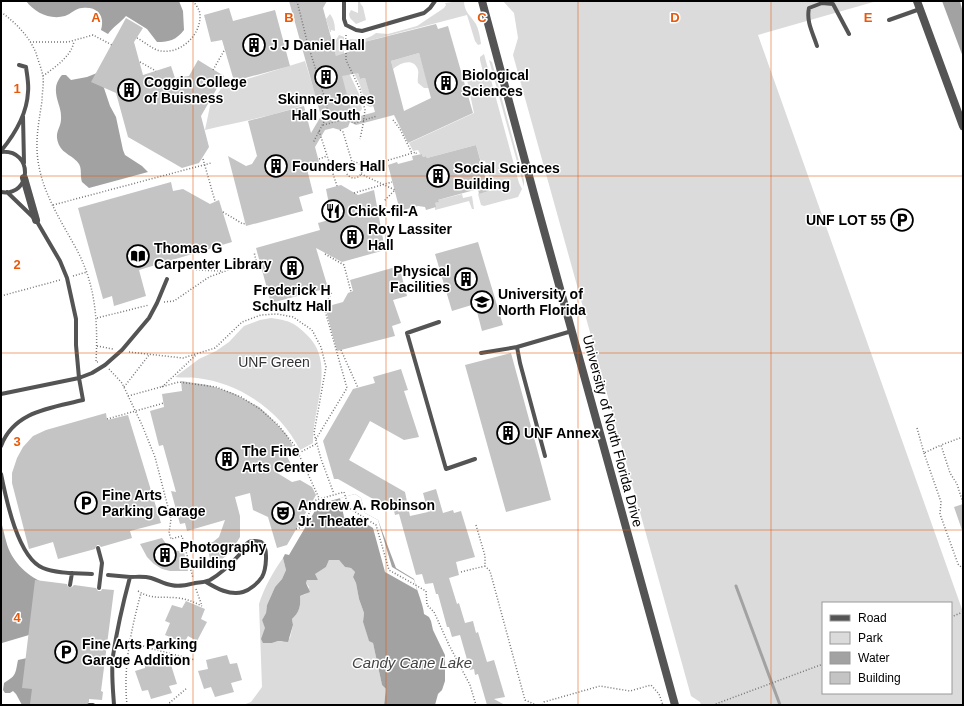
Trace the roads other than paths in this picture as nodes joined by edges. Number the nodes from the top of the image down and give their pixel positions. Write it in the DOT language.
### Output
graph roads {
  1 [pos="344,1"];
  2 [pos="434,1"];
  3 [pos="482,1"];
  4 [pos="917,1"];
  5 [pos="920,9"];
  6 [pos="889,20"];
  7 [pos="849,34"];
  8 [pos="818,46"];
  9 [pos="19,65"];
  10 [pos="24,114"];
  11 [pos="963,126"];
  12 [pos="1,151"];
  13 [pos="24,164"];
  14 [pos="24,178"];
  15 [pos="1,192"];
  16 [pos="7,192"];
  17 [pos="36,220"];
  18 [pos="167,279"];
  19 [pos="439,322"];
  20 [pos="572,331"];
  21 [pos="517,347"];
  22 [pos="481,353"];
  23 [pos="79,378"];
  24 [pos="1,394"];
  25 [pos="1,446"];
  26 [pos="545,456"];
  27 [pos="475,459"];
  28 [pos="1,474"];
  29 [pos="98,548"];
  30 [pos="72,573"];
  31 [pos="92,574"];
  32 [pos="108,575"];
  33 [pos="130,577"];
  34 [pos="206,582"];
  35 [pos="70,585"];
  36 [pos="99,588"];
  37 [pos="89,705"];
  38 [pos="93,705"];
  39 [pos="114,705"];
  40 [pos="675,705"];
  1 -- 2 [label="lane"];
  3 -- 20 [label="street, University of North Florida Drive"];
  4 -- 5 [label="street"];
  5 -- 6 [label="lane"];
  5 -- 11 [label="street"];
  7 -- 8 [label="lane"];
  9 -- 10 [label="lane"];
  10 -- 12 [label="lane"];
  10 -- 13 [label="lane"];
  12 -- 13 [label="lane"];
  13 -- 14 [label="lane"];
  14 -- 16 [label="lane"];
  14 -- 17 [label="street"];
  15 -- 16 [label="lane"];
  16 -- 17 [label="lane"];
  17 -- 23 [label="lane"];
  18 -- 23 [label="lane"];
  19 -- 27 [label="lane"];
  20 -- 21 [label="lane"];
  20 -- 40 [label="street, University of North Florida Drive"];
  21 -- 22 [label="lane"];
  21 -- 26 [label="lane"];
  23 -- 24 [label="lane"];
  23 -- 25 [label="lane"];
  28 -- 30 [label="lane"];
  29 -- 36 [label="lane, bridge"];
  30 -- 31 [label="lane"];
  30 -- 35 [label="lane"];
  32 -- 33 [label="lane"];
  33 -- 34 [label="lane"];
  33 -- 39 [label="lane"];
  34 -- 34 [label="lane"];
  37 -- 38 [label="lane"];
}
